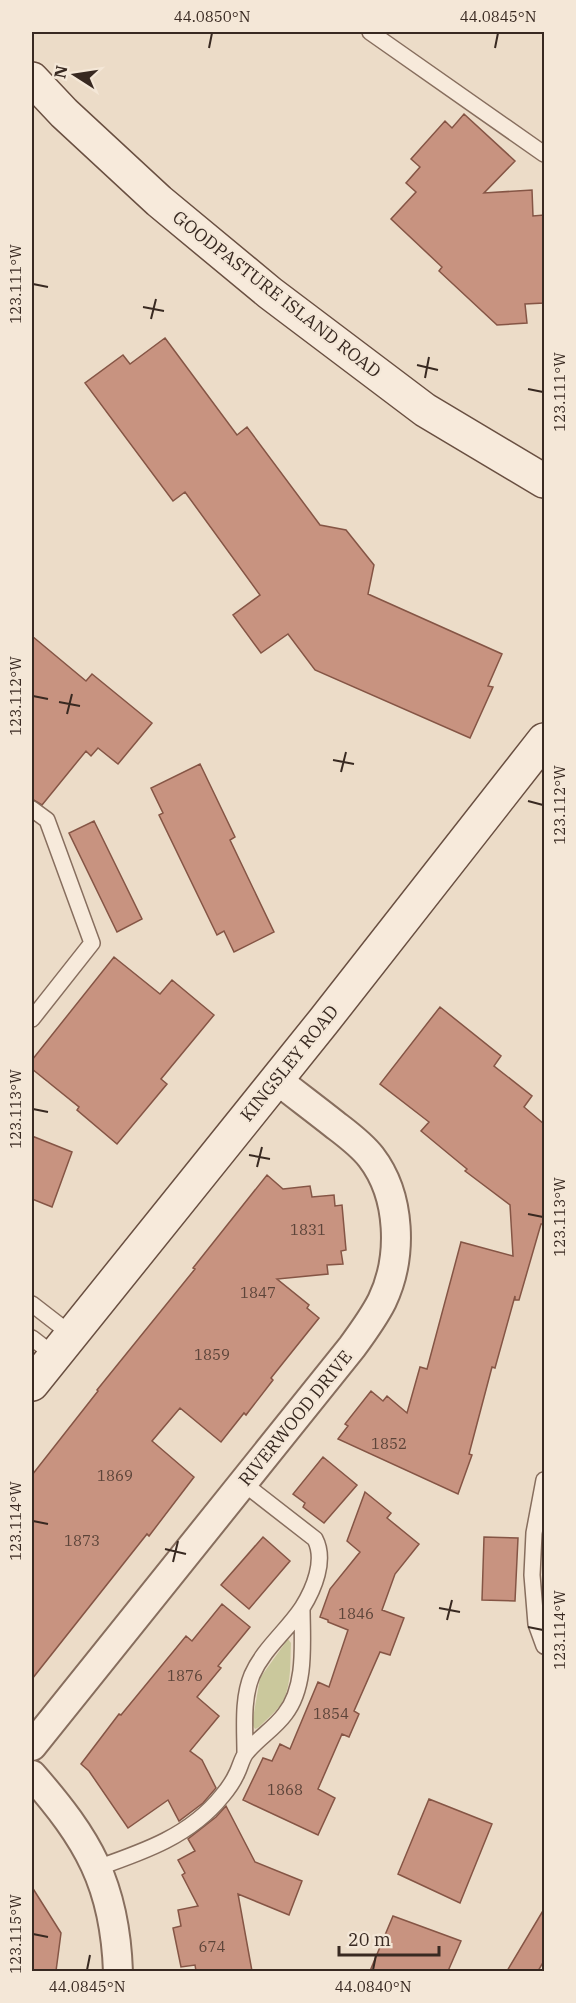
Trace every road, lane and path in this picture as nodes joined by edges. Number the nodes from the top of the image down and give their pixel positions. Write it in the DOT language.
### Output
graph roads {
  1 [pos="370,32"];
  2 [pos="32,79"];
  3 [pos="544,154"];
  4 [pos="544,482"];
  5 [pos="544,740"];
  6 [pos="32,809"];
  7 [pos="32,1018"];
  8 [pos="276,1079"];
  9 [pos="32,1304"];
  10 [pos="52,1343"];
  11 [pos="32,1384"];
  12 [pos="544,1480"];
  13 [pos="243,1483"];
  14 [pos="302,1608"];
  15 [pos="544,1646"];
  16 [pos="32,1746"];
  17 [pos="245,1753"];
  18 [pos="32,1775"];
  19 [pos="97,1868"];
  20 [pos="118,1971"];
  1 -- 3 [label="lane"];
  2 -- 4 [label="street, GOODPASTURE ISLAND ROAD"];
  5 -- 8 [label="street, KINGSLEY ROAD"];
  6 -- 7 [label="lane"];
  8 -- 10 [label="street, KINGSLEY ROAD"];
  8 -- 13 [label="street, RIVERWOOD DRIVE"];
  9 -- 10 [label="lane"];
  10 -- 11 [label="street, KINGSLEY ROAD"];
  12 -- 15 [label="lane"];
  13 -- 14 [label="lane"];
  13 -- 16 [label="street, RIVERWOOD DRIVE"];
  14 -- 17 [label="lane"];
  14 -- 17 [label="lane"];
  17 -- 19 [label="lane"];
  18 -- 19 [label="street"];
  19 -- 20 [label="street"];
}
